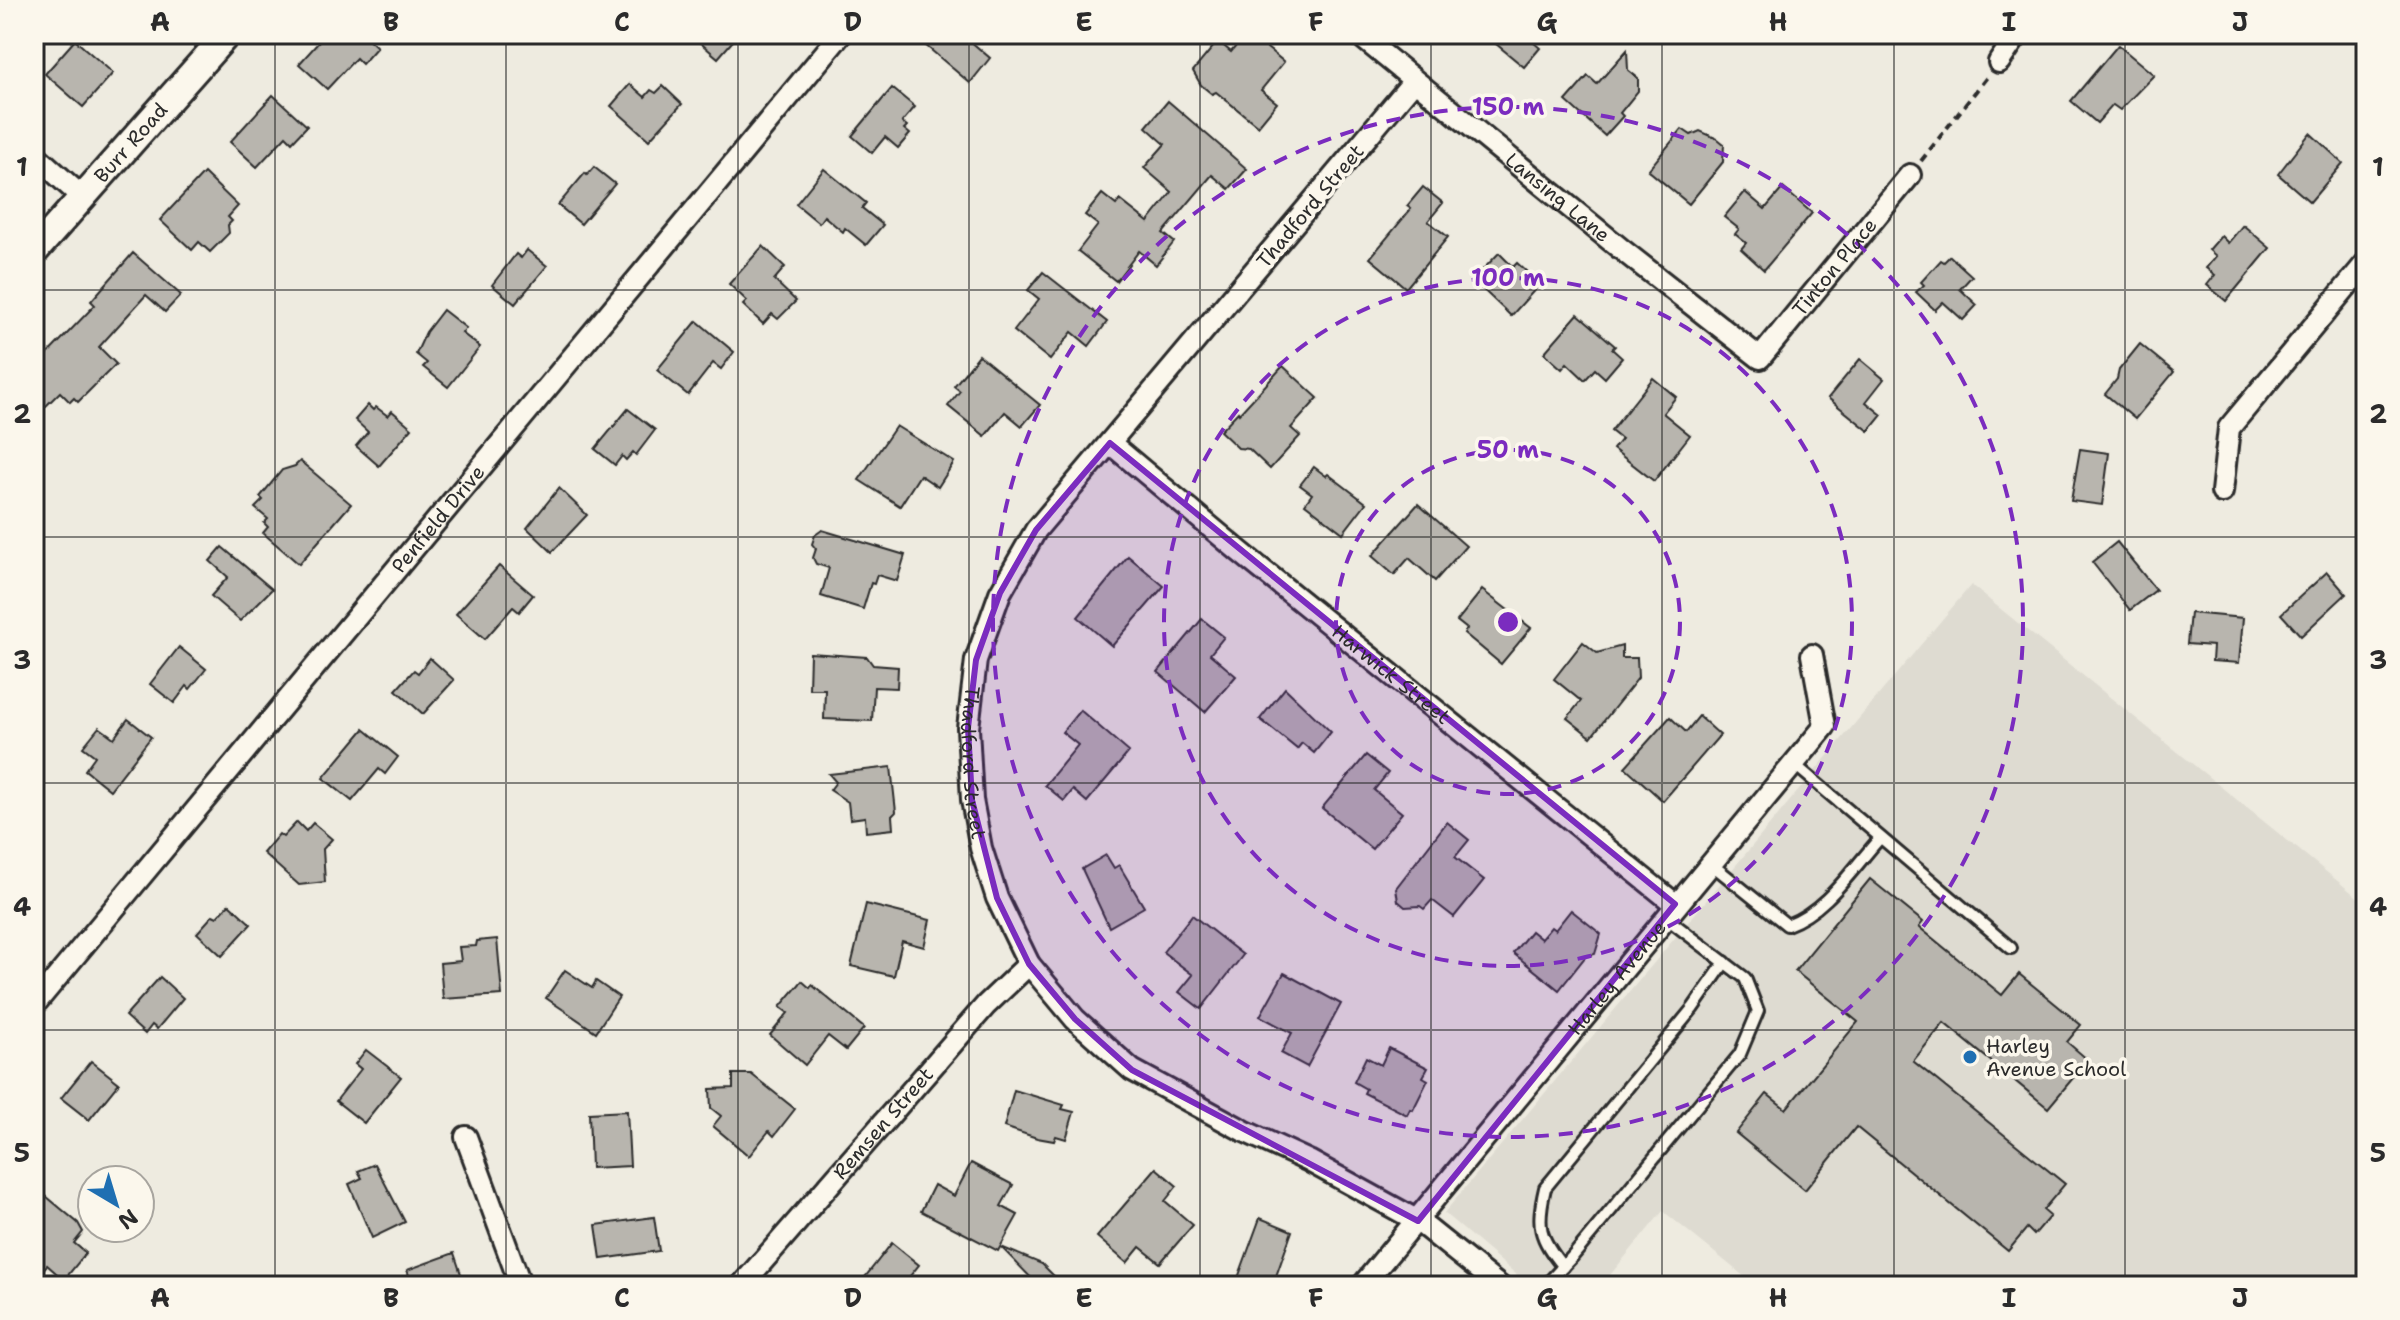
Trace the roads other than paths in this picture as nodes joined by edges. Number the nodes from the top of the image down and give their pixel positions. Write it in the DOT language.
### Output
graph roads {
  1 [pos="227,34"];
  2 [pos="841,34"];
  3 [pos="1358,34"];
  4 [pos="2018,34"];
  5 [pos="1999,62"];
  6 [pos="1414,81"];
  7 [pos="34,154"];
  8 [pos="1910,175"];
  9 [pos="82,197"];
  10 [pos="34,252"];
  11 [pos="2366,263"];
  12 [pos="1760,358"];
  13 [pos="1110,443"];
  14 [pos="2222,492"];
  15 [pos="1812,655"];
  16 [pos="1794,764"];
  17 [pos="1880,838"];
  18 [pos="1710,863"];
  19 [pos="1670,911"];
  20 [pos="2011,948"];
  21 [pos="1725,962"];
  22 [pos="1029,964"];
  23 [pos="34,1005"];
  24 [pos="466,1137"];
  25 [pos="1418,1221"];
  26 [pos="1563,1267"];
  27 [pos="521,1286"];
  28 [pos="741,1286"];
  29 [pos="1362,1286"];
  30 [pos="1499,1286"];
  31 [pos="1545,1286"];
  1 -- 9 [label="street, Burr Road"];
  2 -- 23 [label="street, Penfield Drive"];
  3 -- 6 [label="street, Lansing Lane"];
  4 -- 5 [label="street"];
  6 -- 12 [label="street, Lansing Lane"];
  6 -- 13 [label="street, Thadford Street"];
  7 -- 9 [label="street"];
  8 -- 12 [label="street, Tinton Place"];
  9 -- 10 [label="street, Burr Road"];
  11 -- 14 [label="street"];
  13 -- 19 [label="street, Harwick Street"];
  13 -- 22 [label="street, Thadford Street"];
  15 -- 16 [label="street, Harley Avenue"];
  16 -- 17 [label="lane"];
  16 -- 18 [label="street, Harley Avenue"];
  17 -- 18 [label="lane"];
  17 -- 20 [label="lane"];
  18 -- 19 [label="street, Harley Avenue"];
  19 -- 21 [label="lane"];
  19 -- 25 [label="street, Harley Avenue"];
  21 -- 26 [label="lane"];
  21 -- 26 [label="lane"];
  22 -- 25 [label="street, Thadford Street"];
  22 -- 28 [label="street, Remsen Street"];
  24 -- 27 [label="street"];
  25 -- 29 [label="street, Harley Avenue"];
  25 -- 30 [label="street, Thadford Street"];
  26 -- 31 [label="lane"];
}
